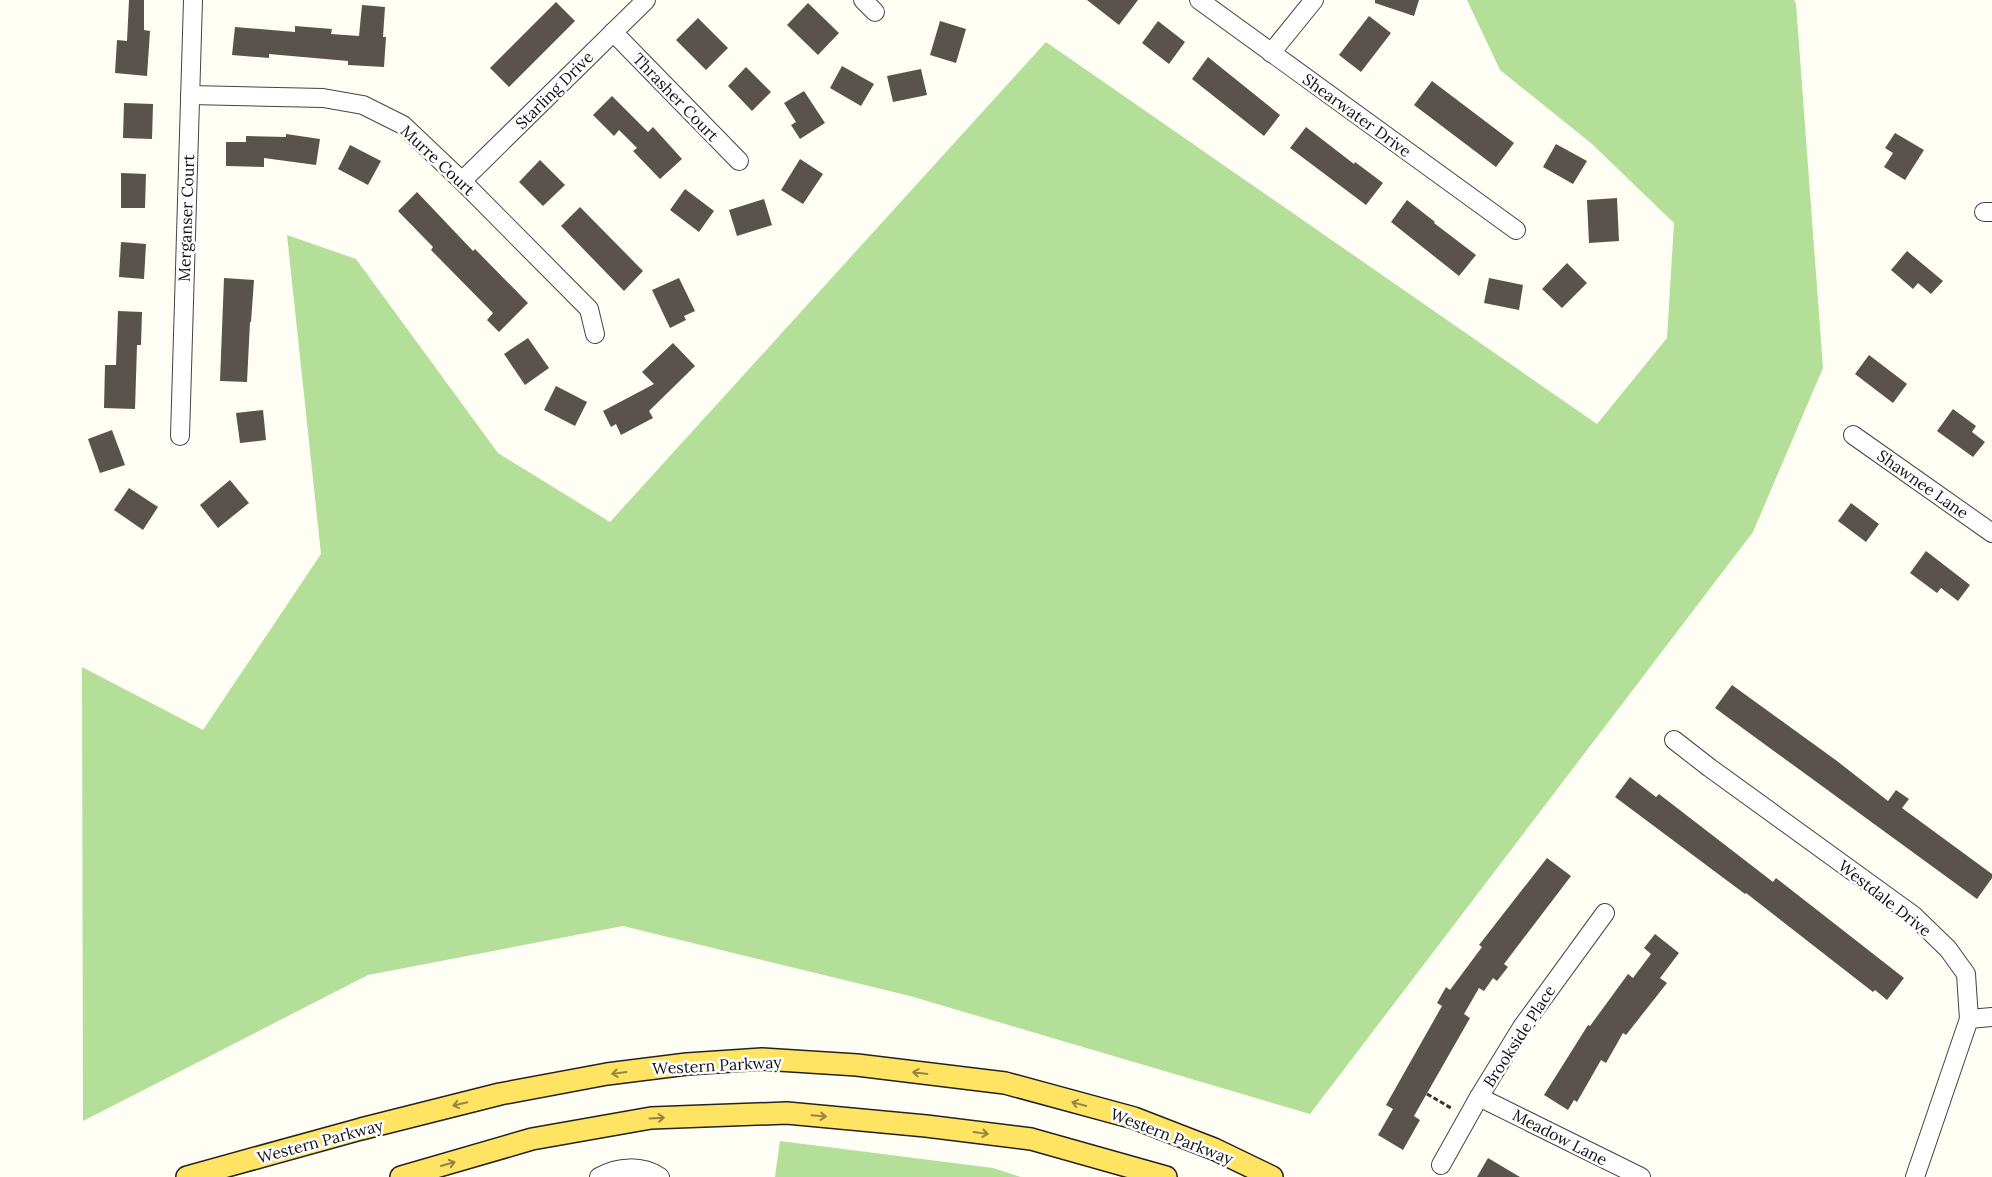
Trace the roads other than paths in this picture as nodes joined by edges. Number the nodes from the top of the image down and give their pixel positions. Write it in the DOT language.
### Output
graph roads {
  1 [pos="193,0"];
  2 [pos="646,0"];
  3 [pos="1199,0"];
  4 [pos="1314,0"];
  5 [pos="613,32"];
  6 [pos="1271,53"];
  7 [pos="190,95"];
  8 [pos="739,161"];
  9 [pos="462,181"];
  10 [pos="1516,230"];
  11 [pos="595,334"];
  12 [pos="1853,435"];
  13 [pos="180,436"];
  14 [pos="1992,533"];
  15 [pos="1674,740"];
  16 [pos="1605,913"];
  17 [pos="1992,1017"];
  18 [pos="1969,1019"];
  19 [pos="1479,1097"];
  20 [pos="1440,1165"];
  21 [pos="210,1174"];
  22 [pos="187,1177"];
  23 [pos="400,1177"];
  24 [pos="599,1177"];
  25 [pos="660,1177"];
  26 [pos="1166,1177"];
  27 [pos="1272,1177"];
  28 [pos="1641,1177"];
  29 [pos="1915,1177"];
  1 -- 7 [label="street, Merganser Court"];
  2 -- 5 [label="street, Starling Drive"];
  3 -- 6 [label="street, Shearwater Drive"];
  4 -- 6 [label="street"];
  5 -- 8 [label="street, Thrasher Court"];
  5 -- 9 [label="street, Starling Drive"];
  6 -- 10 [label="street, Shearwater Drive"];
  7 -- 9 [label="street, Murre Court"];
  7 -- 13 [label="street, Merganser Court"];
  9 -- 11 [label="street, Murre Court"];
  12 -- 14 [label="street, Shawnee Lane"];
  15 -- 18 [label="street, Westdale Drive"];
  16 -- 19 [label="street, Brookside Place"];
  17 -- 18 [label="street"];
  18 -- 29 [label="street, Westdale Drive"];
  19 -- 20 [label="street, Brookside Place"];
  19 -- 28 [label="street, Meadow Lane"];
  21 -- 22 [label="main road, Western Parkway"];
  27 -- 21 [label="main road, Western Parkway, one-way"];
  23 -- 26 [label="main road, one-way"];
  24 -- 25 [label="street"];
}
